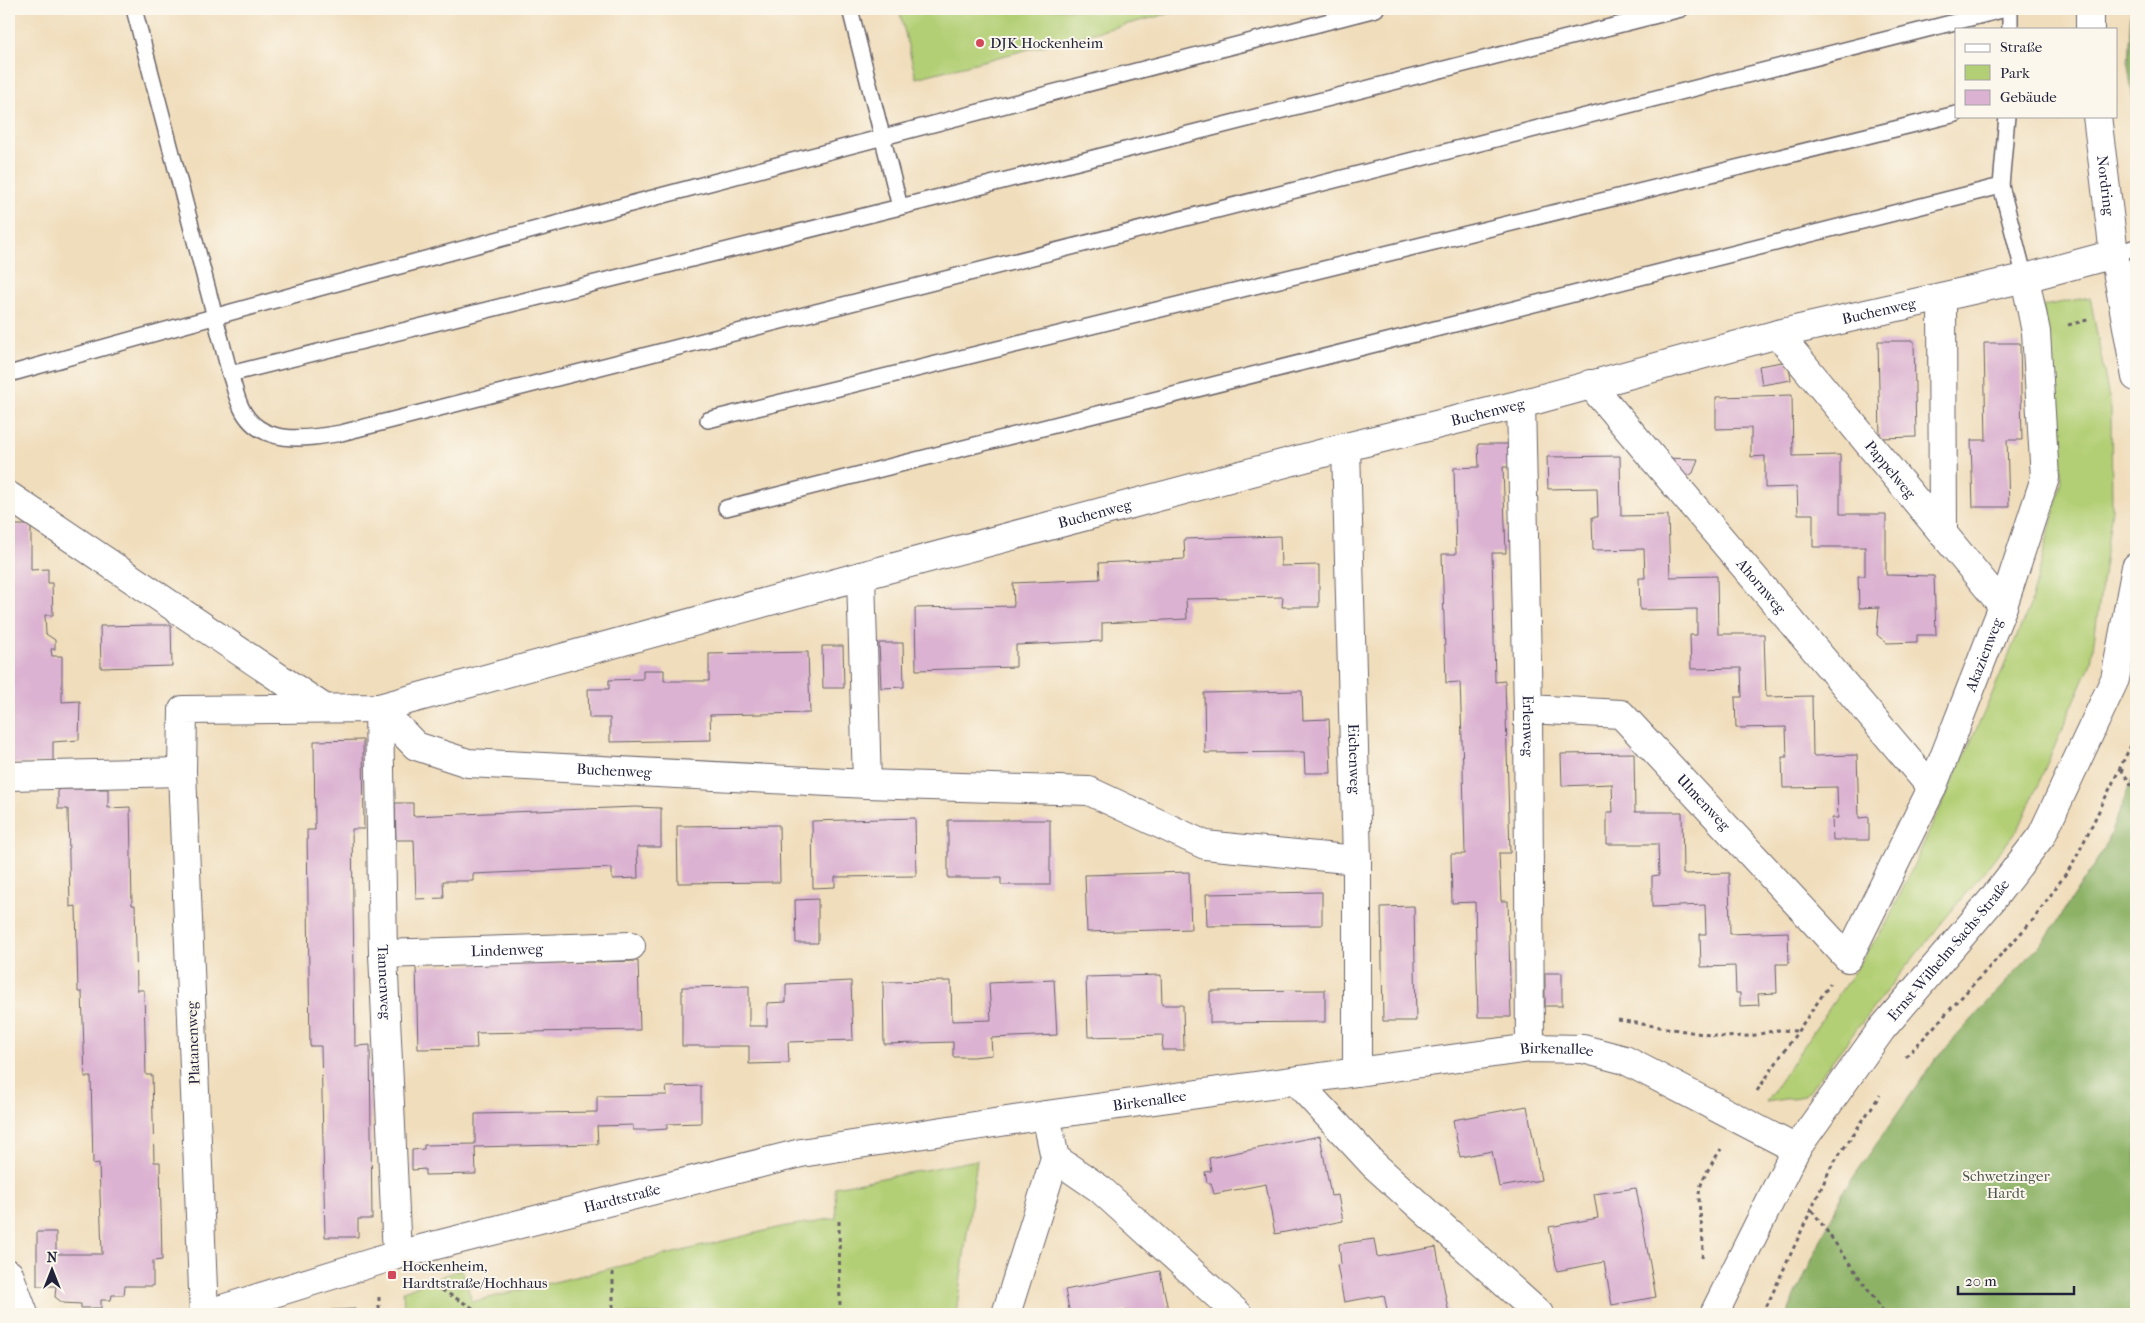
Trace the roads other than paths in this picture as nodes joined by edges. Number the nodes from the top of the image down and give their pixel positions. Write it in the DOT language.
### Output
graph roads {
  1 [pos="134,9"];
  2 [pos="850,9"];
  3 [pos="1376,9"];
  4 [pos="1680,9"];
  5 [pos="2006,9"];
  6 [pos="2010,9"];
  7 [pos="2090,9"];
  8 [pos="2010,28"];
  9 [pos="2090,28"];
  10 [pos="1955,114"];
  11 [pos="2007,118"];
  12 [pos="2097,118"];
  13 [pos="883,136"];
  14 [pos="2001,186"];
  15 [pos="900,207"];
  16 [pos="2125,250"];
  17 [pos="2025,278"];
  18 [pos="1942,297"];
  19 [pos="215,316"];
  20 [pos="1778,334"];
  21 [pos="9,374"];
  22 [pos="230,374"];
  23 [pos="2136,377"];
  24 [pos="1590,384"];
  25 [pos="1521,404"];
  26 [pos="708,420"];
  27 [pos="1346,447"];
  28 [pos="9,496"];
  29 [pos="726,508"];
  30 [pos="1943,534"];
  31 [pos="2136,568"];
  32 [pos="861,576"];
  33 [pos="2003,606"];
  34 [pos="324,708"];
  35 [pos="379,708"];
  36 [pos="1528,709"];
  37 [pos="182,772"];
  38 [pos="9,776"];
  39 [pos="867,784"];
  40 [pos="1932,788"];
  41 [pos="1358,860"];
  42 [pos="631,946"];
  43 [pos="383,954"];
  44 [pos="1848,958"];
  45 [pos="1530,1048"];
  46 [pos="1358,1072"];
  47 [pos="1296,1081"];
  48 [pos="1046,1114"];
  49 [pos="1796,1149"];
  50 [pos="1055,1158"];
  51 [pos="392,1256"];
  52 [pos="9,1274"];
  53 [pos="24,1314"];
  54 [pos="205,1314"];
  55 [pos="1006,1314"];
  56 [pos="1238,1314"];
  57 [pos="1539,1314"];
  58 [pos="1714,1314"];
  1 -- 19 [label="lane"];
  2 -- 13 [label="lane"];
  3 -- 13 [label="lane"];
  4 -- 15 [label="lane"];
  5 -- 22 [label="lane"];
  6 -- 8 [label="lane"];
  7 -- 9 [label="street"];
  10 -- 26 [label="lane"];
  11 -- 14 [label="lane"];
  12 -- 16 [label="street, Nordring"];
  13 -- 15 [label="lane"];
  13 -- 19 [label="lane"];
  14 -- 17 [label="lane"];
  14 -- 29 [label="lane"];
  15 -- 22 [label="lane"];
  16 -- 17 [label="street, Buchenweg"];
  16 -- 23 [label="street"];
  17 -- 18 [label="street, Buchenweg"];
  17 -- 33 [label="street, Akazienweg"];
  18 -- 20 [label="street, Buchenweg"];
  18 -- 30 [label="street"];
  19 -- 21 [label="lane"];
  19 -- 22 [label="lane"];
  20 -- 24 [label="street, Buchenweg"];
  20 -- 30 [label="street, Pappelweg"];
  24 -- 25 [label="street, Buchenweg"];
  24 -- 40 [label="street, Ahornweg"];
  25 -- 27 [label="street, Buchenweg"];
  25 -- 36 [label="street, Erlenweg"];
  27 -- 32 [label="street, Buchenweg"];
  27 -- 41 [label="street, Eichenweg"];
  28 -- 34 [label="street"];
  30 -- 33 [label="street, Pappelweg"];
  31 -- 49 [label="street, Ernst-Wilhelm-Sachs-Straße"];
  32 -- 35 [label="street, Buchenweg"];
  32 -- 39 [label="street"];
  33 -- 40 [label="street, Akazienweg"];
  34 -- 35 [label="street, Buchenweg"];
  34 -- 37 [label="street, Buchenweg"];
  35 -- 39 [label="street, Buchenweg"];
  35 -- 43 [label="street, Tannenweg"];
  36 -- 44 [label="street, Ulmenweg"];
  36 -- 45 [label="street, Erlenweg"];
  37 -- 38 [label="street"];
  37 -- 54 [label="street, Platanenweg"];
  39 -- 41 [label="street, Buchenweg"];
  40 -- 44 [label="street, Akazienweg"];
  41 -- 46 [label="street, Eichenweg"];
  42 -- 43 [label="street, Lindenweg"];
  43 -- 51 [label="street, Tannenweg"];
  45 -- 46 [label="street, Birkenallee"];
  45 -- 49 [label="street, Birkenallee"];
  46 -- 47 [label="street, Birkenallee"];
  47 -- 48 [label="street, Birkenallee"];
  47 -- 57 [label="street"];
  48 -- 50 [label="street"];
  48 -- 51 [label="street, Hardtstraße"];
  49 -- 58 [label="street, Ernst-Wilhelm-Sachs-Straße"];
  50 -- 55 [label="street"];
  50 -- 56 [label="street"];
  51 -- 54 [label="street, Hardtstraße"];
  52 -- 53 [label="street"];
}
